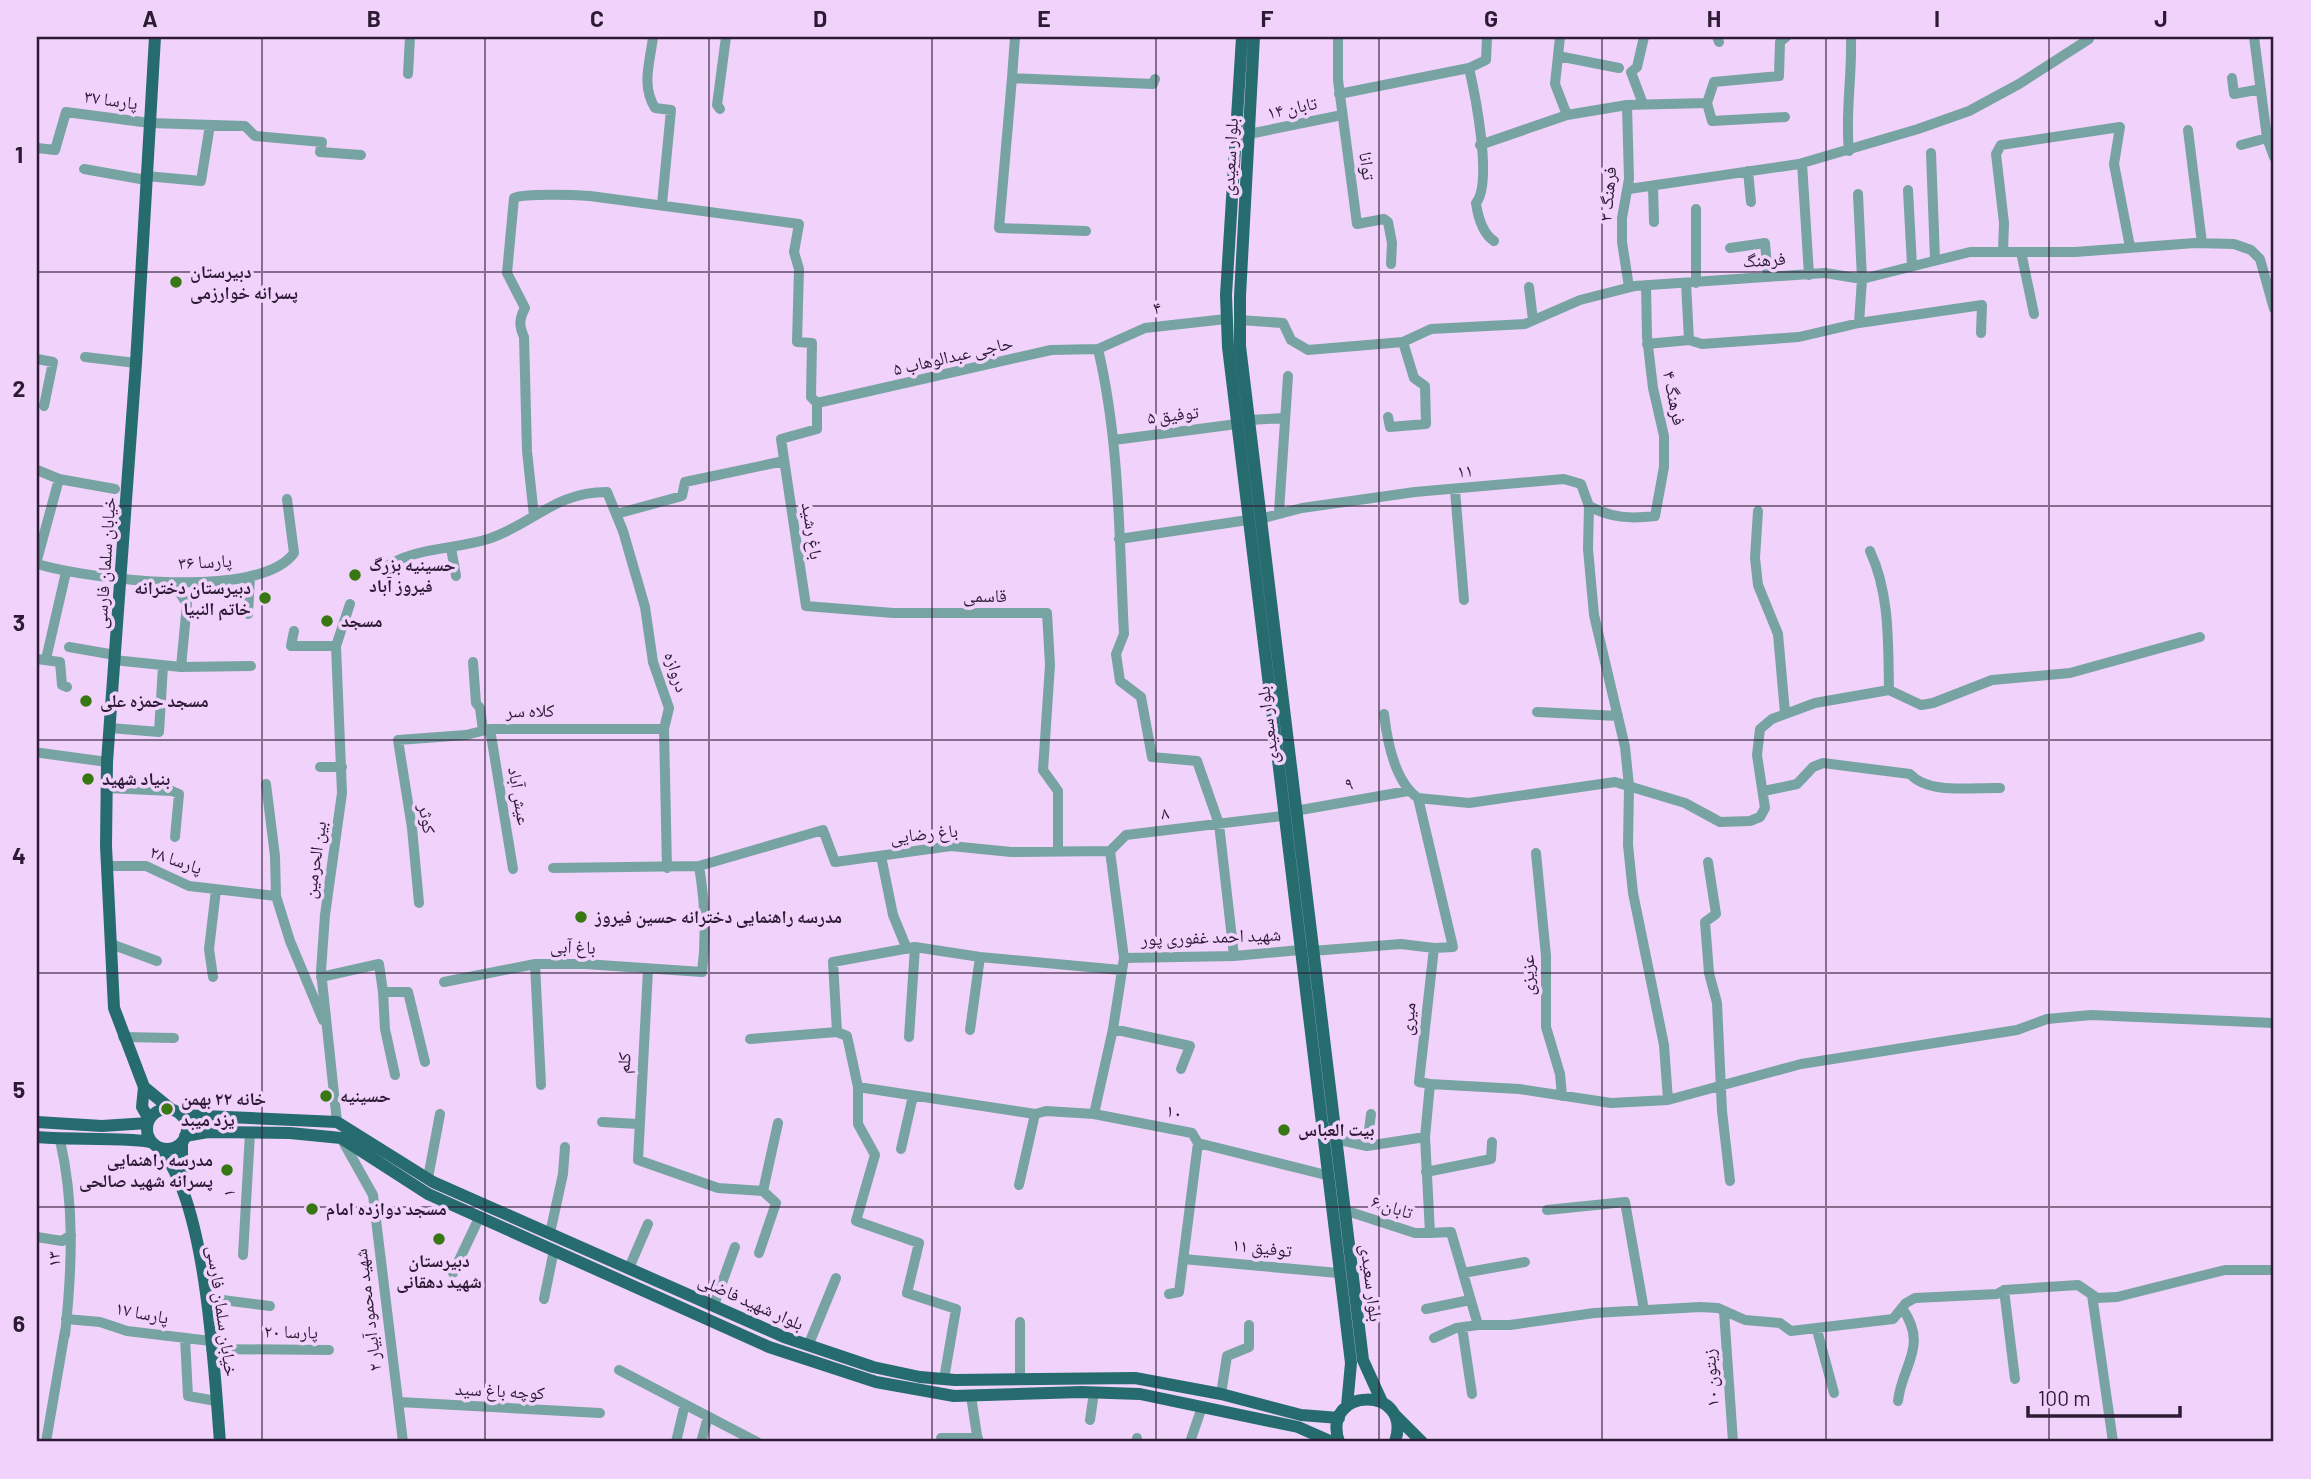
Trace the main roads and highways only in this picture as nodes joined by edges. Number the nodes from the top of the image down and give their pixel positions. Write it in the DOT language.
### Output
graph roads {
  1 [pos="155,37"];
  2 [pos="1242,37"];
  3 [pos="1254,37"];
  4 [pos="1244,102"];
  5 [pos="1232,320"];
  6 [pos="1254,519"];
  7 [pos="1300,901"];
  8 [pos="1306,951"];
  9 [pos="144,1087"];
  10 [pos="176,1113"];
  11 [pos="149,1121"];
  12 [pos="37,1122"];
  13 [pos="37,1137"];
  14 [pos="183,1139"];
  15 [pos="155,1145"];
  16 [pos="403,1170"];
  17 [pos="181,1186"];
  18 [pos="920,1377"];
  19 [pos="918,1392"];
  20 [pos="1382,1402"];
  21 [pos="1347,1406"];
  22 [pos="1393,1413"];
  23 [pos="1339,1418"];
  24 [pos="220,1442"];
  25 [pos="1332,1442"];
  26 [pos="1339,1442"];
  27 [pos="1395,1442"];
  28 [pos="1422,1442"];
  1 -- 9 [label="main road, خیابان سلمان فارسی"];
  2 -- 4 [label="main road, بلوار سعیدی"];
  3 -- 4 [label="main road, بلوار سعیدی"];
  4 -- 5 [label="main road, بلوار سعیدی"];
  4 -- 5 [label="main road, بلوار سعیدی"];
  5 -- 6 [label="main road, بلوار سعیدی"];
  6 -- 7 [label="main road, بلوار سعیدی"];
  6 -- 7 [label="main road, بلوار سعیدی"];
  7 -- 8 [label="main road, بلوار سعیدی"];
  8 -- 20 [label="main road, بلوار سعیدی"];
  8 -- 21 [label="main road, بلوار سعیدی"];
  9 -- 10 [label="main road, خیابان سلمان فارسی"];
  9 -- 11 [label="main road, خیابان سلمان فارسی"];
  10 -- 11 [label="main road"];
  10 -- 14 [label="main road"];
  10 -- 16 [label="main road, بلوار شهید فاضلی"];
  11 -- 12 [label="main road"];
  11 -- 15 [label="main road"];
  13 -- 15 [label="main road"];
  14 -- 15 [label="main road"];
  14 -- 16 [label="main road, بلوار شهید فاضلی"];
  14 -- 17 [label="main road, خیابان سلمان فارسی"];
  15 -- 17 [label="main road, خیابان سلمان فارسی"];
  16 -- 18 [label="main road, بلوار شهید فاضلی"];
  16 -- 19 [label="main road, بلوار شهید فاضلی"];
  17 -- 24 [label="main road, خیابان سلمان فارسی"];
  18 -- 19 [label="main road"];
  18 -- 23 [label="main road, بلوار شهید فاضلی"];
  19 -- 25 [label="main road, بلوار شهید فاضلی"];
  20 -- 21 [label="main road"];
  20 -- 22 [label="main road"];
  21 -- 23 [label="main road"];
  22 -- 27 [label="main road"];
  22 -- 28 [label="main road"];
  23 -- 26 [label="main road"];
}
